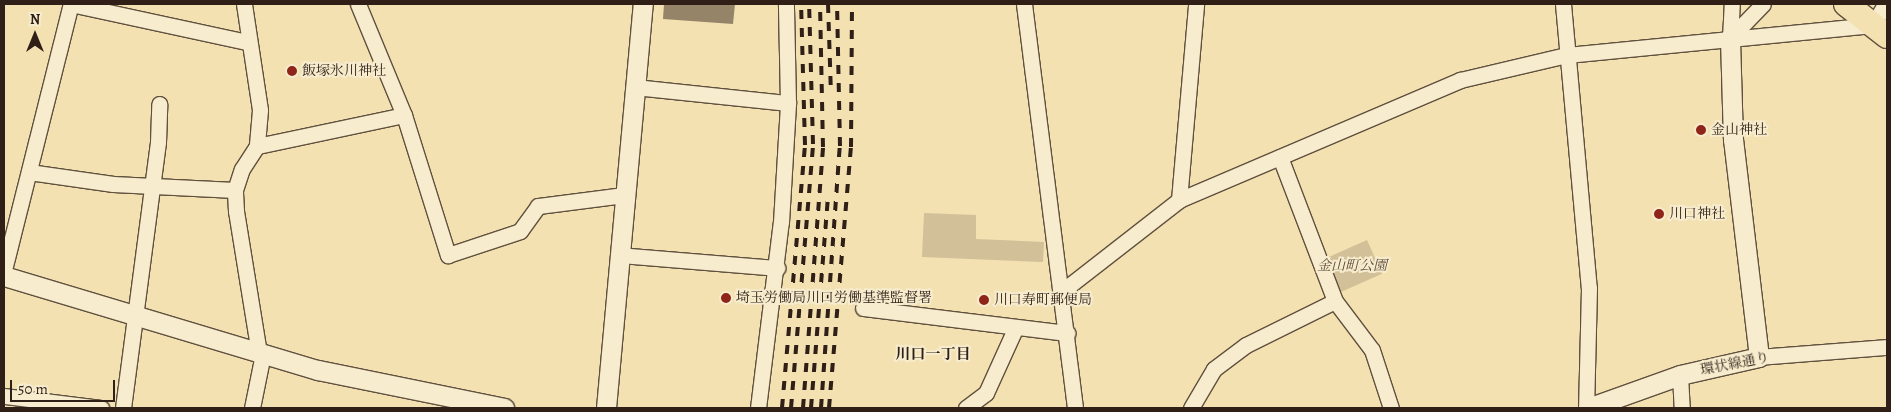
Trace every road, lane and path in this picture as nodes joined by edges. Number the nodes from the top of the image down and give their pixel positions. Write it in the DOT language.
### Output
graph roads {
  1 [pos="244,4"];
  2 [pos="358,4"];
  3 [pos="643,4"];
  4 [pos="786,4"];
  5 [pos="1024,4"];
  6 [pos="1196,4"];
  7 [pos="1563,4"];
  8 [pos="1732,4"];
  9 [pos="1763,4"];
  10 [pos="1846,4"];
  11 [pos="1885,4"];
  12 [pos="1880,31"];
  13 [pos="1730,38"];
  14 [pos="247,42"];
  15 [pos="1567,55"];
  16 [pos="635,87"];
  17 [pos="788,103"];
  18 [pos="159,104"];
  19 [pos="404,115"];
  20 [pos="257,146"];
  21 [pos="1280,157"];
  22 [pos="29,172"];
  23 [pos="150,186"];
  24 [pos="235,190"];
  25 [pos="624,195"];
  26 [pos="1179,200"];
  27 [pos="619,255"];
  28 [pos="777,268"];
  29 [pos="4,270"];
  30 [pos="4,276"];
  31 [pos="1061,292"];
  32 [pos="1335,301"];
  33 [pos="863,308"];
  34 [pos="134,315"];
  35 [pos="1016,327"];
  36 [pos="1067,333"];
  37 [pos="1887,347"];
  38 [pos="261,354"];
  39 [pos="1759,357"];
  40 [pos="1680,375"];
  41 [pos="4,396"];
  42 [pos="101,408"];
  43 [pos="123,408"];
  44 [pos="252,408"];
  45 [pos="504,408"];
  46 [pos="606,408"];
  47 [pos="758,408"];
  48 [pos="966,408"];
  49 [pos="1075,408"];
  50 [pos="1191,408"];
  51 [pos="1391,408"];
  52 [pos="1587,408"];
  53 [pos="1682,408"];
  1 -- 14 [label="street"];
  2 -- 19 [label="street"];
  3 -- 16 [label="street"];
  4 -- 17 [label="street"];
  5 -- 31 [label="street"];
  6 -- 26 [label="street"];
  7 -- 15 [label="street"];
  8 -- 13 [label="street"];
  9 -- 13 [label="street"];
  10 -- 12 [label="main road"];
  11 -- 12 [label="street"];
  12 -- 13 [label="street"];
  13 -- 15 [label="street"];
  13 -- 39 [label="street"];
  14 -- 20 [label="street"];
  14 -- 22 [label="street"];
  15 -- 21 [label="street"];
  15 -- 52 [label="street"];
  16 -- 17 [label="street"];
  16 -- 25 [label="street"];
  17 -- 28 [label="street"];
  18 -- 23 [label="street"];
  19 -- 20 [label="street"];
  19 -- 25 [label="street"];
  20 -- 24 [label="street"];
  21 -- 26 [label="street"];
  21 -- 32 [label="street"];
  22 -- 23 [label="street"];
  22 -- 29 [label="street"];
  23 -- 24 [label="street"];
  23 -- 34 [label="street"];
  24 -- 38 [label="street"];
  25 -- 27 [label="street"];
  26 -- 31 [label="street"];
  27 -- 28 [label="street"];
  27 -- 46 [label="street"];
  28 -- 47 [label="street"];
  30 -- 34 [label="street"];
  31 -- 36 [label="street"];
  32 -- 50 [label="street"];
  32 -- 51 [label="street"];
  33 -- 35 [label="street"];
  34 -- 38 [label="street"];
  34 -- 43 [label="street"];
  35 -- 36 [label="street"];
  35 -- 48 [label="street"];
  36 -- 49 [label="street"];
  37 -- 39 [label="street, 環状線通り"];
  38 -- 44 [label="street"];
  38 -- 45 [label="street"];
  39 -- 40 [label="street, 環状線通り"];
  40 -- 52 [label="street, 環状線通り"];
  40 -- 53 [label="street"];
  41 -- 42 [label="street"];
}
